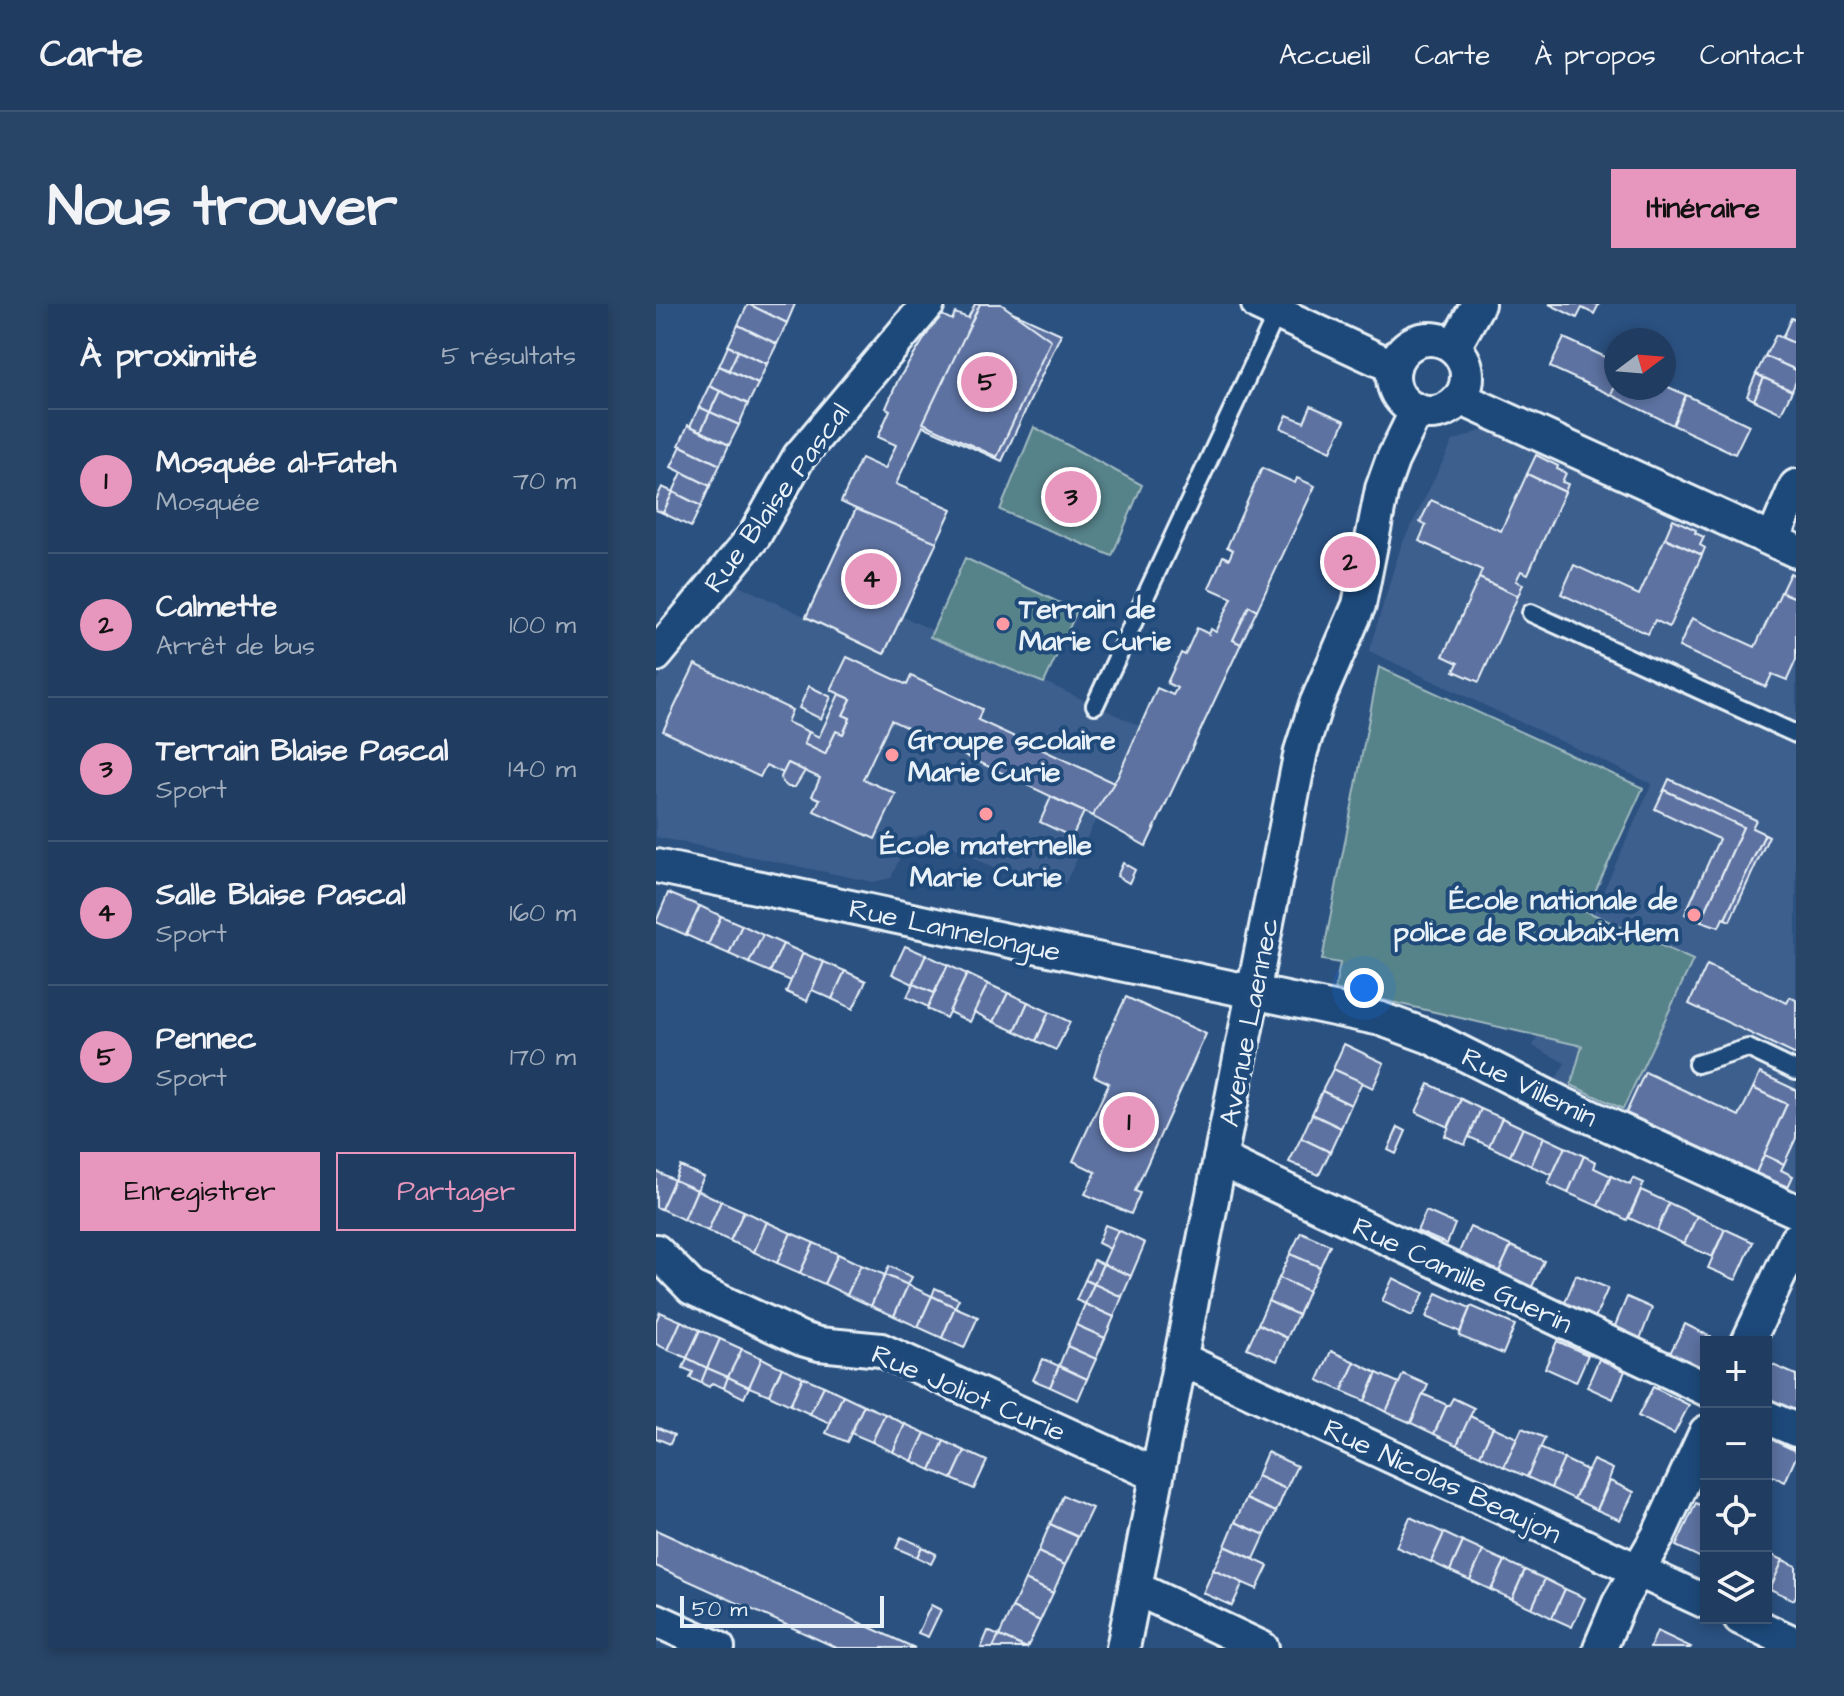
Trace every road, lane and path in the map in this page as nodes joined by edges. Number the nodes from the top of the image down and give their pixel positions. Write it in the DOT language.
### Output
graph roads {
  1 [pos="928,304"];
  2 [pos="1478,304"];
  3 [pos="1268,308"];
  4 [pos="1454,347"];
  5 [pos="1394,367"];
  6 [pos="1460,398"];
  7 [pos="1417,410"];
  8 [pos="1796,486"];
  9 [pos="1784,545"];
  10 [pos="1531,613"];
  11 [pos="656,655"];
  12 [pos="1095,705"];
  13 [pos="1796,734"];
  14 [pos="656,866"];
  15 [pos="1254,992"];
  16 [pos="1697,1064"];
  17 [pos="1796,1071"];
  18 [pos="1220,1159"];
  19 [pos="1794,1203"];
  20 [pos="1796,1240"];
  21 [pos="656,1251"];
  22 [pos="1751,1336"];
  23 [pos="1181,1359"];
  24 [pos="1700,1386"];
  25 [pos="1772,1420"];
  26 [pos="1796,1430"];
  27 [pos="1700,1445"];
  28 [pos="1157,1475"];
  29 [pos="1638,1570"];
  30 [pos="1135,1588"];
  31 [pos="1700,1599"];
  32 [pos="656,1620"];
  33 [pos="1753,1624"];
  34 [pos="1796,1644"];
  35 [pos="718,1648"];
  36 [pos="1123,1648"];
  37 [pos="1262,1648"];
  38 [pos="1600,1648"];
  1 -- 11 [label="street, Rue Blaise Pascal"];
  2 -- 4 [label="street"];
  3 -- 5 [label="street"];
  3 -- 12 [label="lane"];
  4 -- 5 [label="street"];
  4 -- 6 [label="street"];
  5 -- 7 [label="street"];
  6 -- 7 [label="street"];
  6 -- 9 [label="street"];
  7 -- 15 [label="street, Avenue Laennec"];
  8 -- 9 [label="street"];
  10 -- 13 [label="lane"];
  14 -- 15 [label="street, Rue Lannelongue"];
  15 -- 18 [label="street, Avenue Laennec"];
  15 -- 19 [label="street, Rue Villemin"];
  16 -- 17 [label="lane"];
  18 -- 23 [label="street, Avenue Laennec"];
  18 -- 24 [label="street, Rue Camille Guerin"];
  20 -- 22 [label="street"];
  21 -- 28 [label="street, Rue Joliot Curie"];
  23 -- 28 [label="street, Avenue Laennec"];
  23 -- 29 [label="street, Rue Nicolas Beaujon"];
  25 -- 26 [label="street"];
  27 -- 29 [label="street"];
  28 -- 30 [label="street, Avenue Laennec"];
  29 -- 31 [label="street, Rue Nicolas Beaujon"];
  29 -- 38 [label="street"];
  30 -- 36 [label="street, Avenue Laennec"];
  30 -- 37 [label="street"];
  32 -- 35 [label="street"];
  33 -- 34 [label="street"];
}
